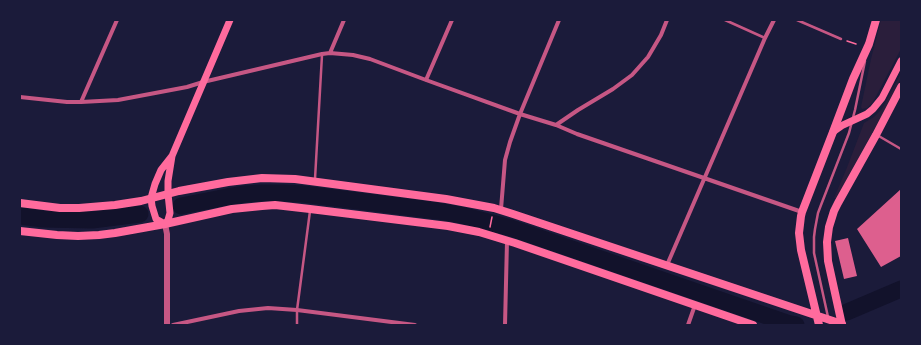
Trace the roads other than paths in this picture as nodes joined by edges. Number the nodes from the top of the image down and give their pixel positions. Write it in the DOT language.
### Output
graph roads {
  1 [pos="116,20"];
  2 [pos="230,20"];
  3 [pos="344,20"];
  4 [pos="452,20"];
  5 [pos="559,20"];
  6 [pos="667,20"];
  7 [pos="725,20"];
  8 [pos="774,20"];
  9 [pos="797,20"];
  10 [pos="876,20"];
  11 [pos="765,38"];
  12 [pos="841,39"];
  13 [pos="869,44"];
  14 [pos="330,53"];
  15 [pos="322,54"];
  16 [pos="901,60"];
  17 [pos="426,80"];
  18 [pos="203,82"];
  19 [pos="901,87"];
  20 [pos="20,97"];
  21 [pos="81,102"];
  22 [pos="520,114"];
  23 [pos="852,121"];
  24 [pos="556,125"];
  25 [pos="834,132"];
  26 [pos="876,135"];
  27 [pos="901,149"];
  28 [pos="172,156"];
  29 [pos="705,178"];
  30 [pos="315,182"];
  31 [pos="168,194"];
  32 [pos="151,202"];
  33 [pos="20,203"];
  34 [pos="310,208"];
  35 [pos="501,210"];
  36 [pos="802,212"];
  37 [pos="165,224"];
  38 [pos="20,230"];
  39 [pos="507,241"];
  40 [pos="668,265"];
  41 [pos="695,305"];
  42 [pos="297,310"];
  43 [pos="816,316"];
  44 [pos="830,323"];
  45 [pos="167,325"];
  46 [pos="173,325"];
  47 [pos="297,325"];
  48 [pos="415,325"];
  49 [pos="505,325"];
  50 [pos="688,325"];
  51 [pos="753,325"];
  52 [pos="819,325"];
  53 [pos="844,325"];
  1 -- 21 [label="street"];
  2 -- 18 [label="main road"];
  3 -- 14 [label="street"];
  4 -- 17 [label="street"];
  5 -- 22 [label="street"];
  6 -- 24 [label="street"];
  7 -- 11 [label="lane"];
  8 -- 11 [label="street"];
  9 -- 12 [label="lane"];
  10 -- 13 [label="main road"];
  11 -- 29 [label="street"];
  13 -- 23 [label="lane"];
  13 -- 25 [label="main road"];
  14 -- 15 [label="street"];
  14 -- 17 [label="street"];
  15 -- 18 [label="street"];
  15 -- 30 [label="lane"];
  16 -- 23 [label="main road"];
  17 -- 22 [label="street"];
  18 -- 21 [label="street"];
  18 -- 28 [label="main road"];
  19 -- 26 [label="main road"];
  20 -- 21 [label="street"];
  22 -- 24 [label="street"];
  22 -- 35 [label="street"];
  23 -- 25 [label="main road"];
  23 -- 44 [label="lane"];
  24 -- 29 [label="street"];
  25 -- 36 [label="main road"];
  26 -- 27 [label="lane"];
  26 -- 53 [label="main road"];
  28 -- 31 [label="main road"];
  28 -- 32 [label="main road"];
  29 -- 36 [label="street"];
  29 -- 40 [label="street"];
  30 -- 31 [label="main road"];
  30 -- 35 [label="main road"];
  31 -- 32 [label="main road"];
  31 -- 37 [label="main road"];
  32 -- 33 [label="main road"];
  32 -- 37 [label="main road"];
  34 -- 37 [label="main road"];
  34 -- 39 [label="main road"];
  34 -- 42 [label="lane"];
  35 -- 40 [label="main road"];
  36 -- 43 [label="main road"];
  37 -- 38 [label="main road"];
  37 -- 45 [label="street"];
  39 -- 41 [label="main road"];
  39 -- 49 [label="street"];
  40 -- 43 [label="main road"];
  41 -- 50 [label="street"];
  41 -- 51 [label="main road"];
  42 -- 46 [label="street"];
  42 -- 47 [label="lane"];
  42 -- 48 [label="street"];
  43 -- 44 [label="main road"];
  43 -- 52 [label="main road"];
  44 -- 53 [label="main road"];
}
